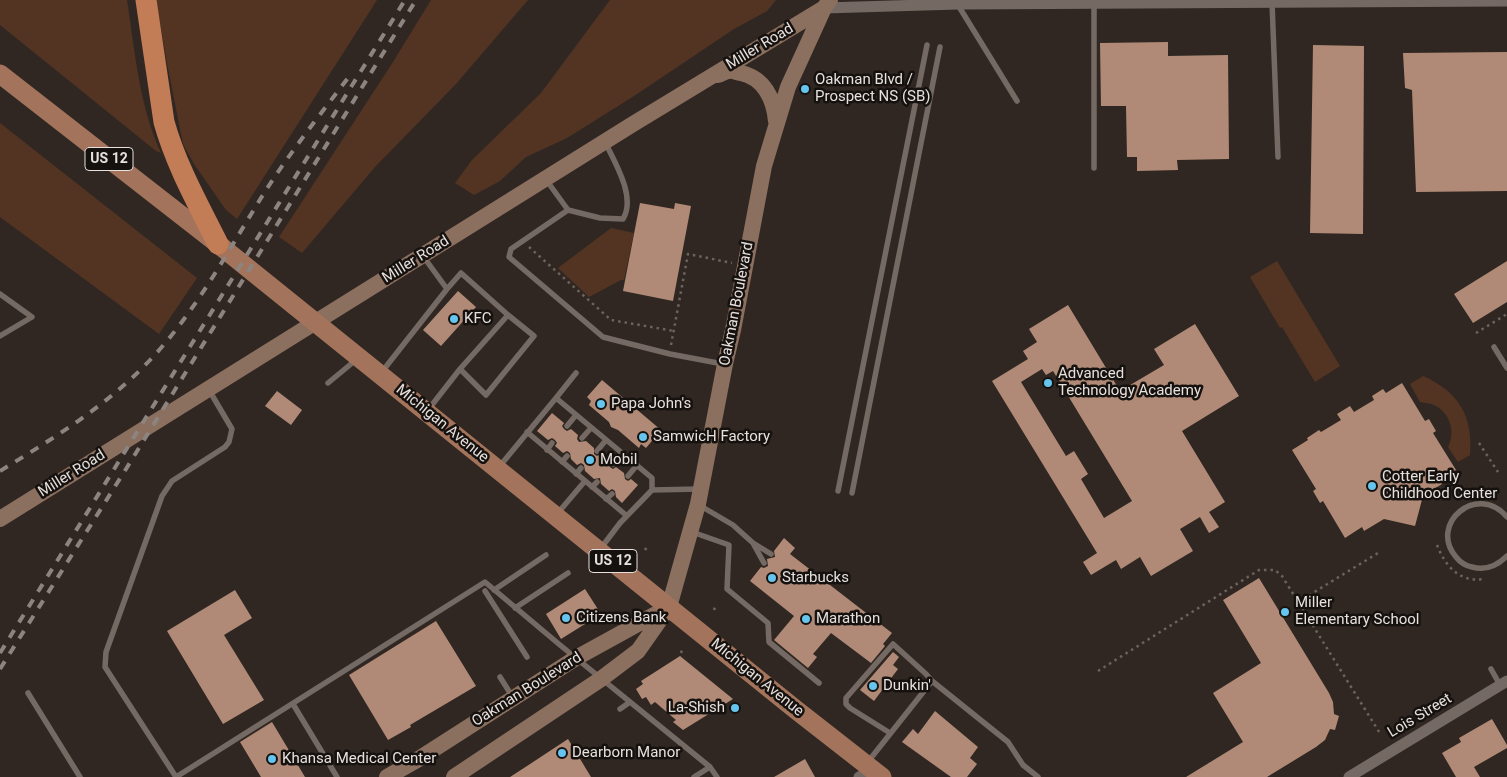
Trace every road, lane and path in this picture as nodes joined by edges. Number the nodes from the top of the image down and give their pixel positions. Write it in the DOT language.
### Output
graph roads {
  1 [pos="146,0"];
  2 [pos="1202,1"];
  3 [pos="1382,1"];
  4 [pos="1419,1"];
  5 [pos="1507,1"];
  6 [pos="1163,2"];
  7 [pos="1272,2"];
  8 [pos="827,4"];
  9 [pos="958,4"];
  10 [pos="1094,4"];
  11 [pos="927,45"];
  12 [pos="940,47"];
  13 [pos="0,74"];
  14 [pos="707,79"];
  15 [pos="1016,101"];
  16 [pos="776,126"];
  17 [pos="605,142"];
  18 [pos="1278,157"];
  19 [pos="1094,168"];
  20 [pos="546,179"];
  21 [pos="568,210"];
  22 [pos="218,244"];
  23 [pos="535,253"];
  24 [pos="423,256"];
  25 [pos="722,261"];
  26 [pos="447,288"];
  27 [pos="0,294"];
  28 [pos="508,314"];
  29 [pos="1507,314"];
  30 [pos="316,322"];
  31 [pos="674,331"];
  32 [pos="1476,333"];
  33 [pos="0,336"];
  34 [pos="671,346"];
  35 [pos="1494,347"];
  36 [pos="359,358"];
  37 [pos="725,364"];
  38 [pos="1507,368"];
  39 [pos="460,369"];
  40 [pos="576,373"];
  41 [pos="380,374"];
  42 [pos="328,383"];
  43 [pos="208,389"];
  44 [pos="556,398"];
  45 [pos="426,411"];
  46 [pos="576,415"];
  47 [pos="567,426"];
  48 [pos="591,428"];
  49 [pos="527,432"];
  50 [pos="582,438"];
  51 [pos="606,440"];
  52 [pos="1479,443"];
  53 [pos="552,444"];
  54 [pos="547,450"];
  55 [pos="597,450"];
  56 [pos="622,453"];
  57 [pos="567,456"];
  58 [pos="562,462"];
  59 [pos="613,464"];
  60 [pos="637,465"];
  61 [pos="581,468"];
  62 [pos="498,469"];
  63 [pos="1498,472"];
  64 [pos="576,474"];
  65 [pos="628,476"];
  66 [pos="585,481"];
  67 [pos="597,482"];
  68 [pos="592,487"];
  69 [pos="652,490"];
  70 [pos="838,490"];
  71 [pos="852,493"];
  72 [pos="612,494"];
  73 [pos="700,497"];
  74 [pos="606,499"];
  75 [pos="556,516"];
  76 [pos="627,516"];
  77 [pos="1507,517"];
  78 [pos="0,519"];
  79 [pos="691,531"];
  80 [pos="753,543"];
  81 [pos="648,545"];
  82 [pos="599,550"];
  83 [pos="645,550"];
  84 [pos="1378,553"];
  85 [pos="771,554"];
  86 [pos="546,555"];
  87 [pos="1507,557"];
  88 [pos="764,563"];
  89 [pos="568,573"];
  90 [pos="494,590"];
  91 [pos="485,591"];
  92 [pos="453,602"];
  93 [pos="1298,602"];
  94 [pos="669,607"];
  95 [pos="457,608"];
  96 [pos="515,608"];
  97 [pos="527,657"];
  98 [pos="576,658"];
  99 [pos="1491,669"];
  100 [pos="1098,670"];
  101 [pos="500,677"];
  102 [pos="601,679"];
  103 [pos="932,681"];
  104 [pos="819,682"];
  105 [pos="1504,683"];
  106 [pos="28,693"];
  107 [pos="514,698"];
  108 [pos="630,702"];
  109 [pos="293,704"];
  110 [pos="620,708"];
  111 [pos="890,733"];
  112 [pos="1381,735"];
  113 [pos="417,760"];
  114 [pos="710,767"];
  115 [pos="870,772"];
  116 [pos="461,775"];
  117 [pos="80,777"];
  118 [pos="176,777"];
  119 [pos="337,777"];
  120 [pos="387,777"];
  121 [pos="414,777"];
  122 [pos="694,777"];
  123 [pos="717,777"];
  124 [pos="1038,777"];
  125 [pos="1350,777"];
  1 -- 22 [label="highway"];
  2 -- 6 [label="street"];
  2 -- 7 [label="street"];
  3 -- 4 [label="street"];
  3 -- 7 [label="street"];
  4 -- 5 [label="street"];
  6 -- 10 [label="street"];
  7 -- 18 [label="lane"];
  8 -- 9 [label="street"];
  8 -- 14 [label="main road, Miller Road"];
  8 -- 16 [label="main road, Oakman Boulevard"];
  9 -- 10 [label="street"];
  9 -- 15 [label="lane"];
  10 -- 19 [label="lane"];
  11 -- 70 [label="lane"];
  12 -- 71 [label="lane"];
  13 -- 22 [label="main road, Michigan Avenue / US 12"];
  14 -- 16 [label="main road"];
  14 -- 17 [label="main road, Miller Road"];
  16 -- 37 [label="main road, Oakman Boulevard"];
  17 -- 20 [label="main road, Miller Road"];
  17 -- 21 [label="lane"];
  20 -- 21 [label="lane"];
  20 -- 24 [label="main road, Miller Road"];
  21 -- 37 [label="lane"];
  22 -- 30 [label="main road, Michigan Avenue / US 12"];
  23 -- 31 [label="path"];
  24 -- 26 [label="lane"];
  24 -- 30 [label="main road, Miller Road"];
  25 -- 31 [label="path"];
  26 -- 28 [label="lane"];
  26 -- 41 [label="lane"];
  27 -- 33 [label="lane"];
  28 -- 39 [label="lane"];
  28 -- 39 [label="lane"];
  29 -- 32 [label="path"];
  30 -- 36 [label="main road, Michigan Avenue / US 12"];
  30 -- 43 [label="main road, Miller Road"];
  31 -- 34 [label="path"];
  35 -- 38 [label="lane"];
  36 -- 41 [label="main road, Michigan Avenue / US 12"];
  36 -- 42 [label="lane"];
  37 -- 73 [label="main road, Oakman Boulevard"];
  39 -- 45 [label="lane"];
  40 -- 44 [label="lane"];
  41 -- 45 [label="main road, Michigan Avenue / US 12"];
  43 -- 78 [label="main road, Miller Road"];
  43 -- 118 [label="lane"];
  44 -- 46 [label="lane"];
  44 -- 49 [label="lane"];
  45 -- 62 [label="main road, Michigan Avenue / US 12"];
  46 -- 47 [label="lane"];
  46 -- 48 [label="lane"];
  48 -- 50 [label="lane"];
  48 -- 51 [label="lane"];
  49 -- 54 [label="lane"];
  49 -- 62 [label="lane"];
  51 -- 55 [label="lane"];
  51 -- 56 [label="lane"];
  52 -- 63 [label="path"];
  53 -- 54 [label="lane"];
  54 -- 58 [label="lane"];
  56 -- 59 [label="lane"];
  56 -- 60 [label="lane"];
  57 -- 58 [label="lane"];
  58 -- 64 [label="lane"];
  60 -- 65 [label="lane"];
  60 -- 69 [label="lane"];
  61 -- 64 [label="lane"];
  62 -- 75 [label="main road, Michigan Avenue / US 12"];
  64 -- 66 [label="lane"];
  66 -- 68 [label="lane"];
  66 -- 75 [label="lane"];
  67 -- 68 [label="lane"];
  68 -- 74 [label="lane"];
  69 -- 73 [label="lane"];
  69 -- 76 [label="lane"];
  72 -- 74 [label="lane"];
  73 -- 79 [label="main road, Oakman Boulevard"];
  73 -- 80 [label="lane"];
  74 -- 76 [label="lane"];
  75 -- 82 [label="main road, Michigan Avenue / US 12"];
  76 -- 82 [label="lane"];
  77 -- 87 [label="lane"];
  79 -- 94 [label="main road, Oakman Boulevard"];
  79 -- 104 [label="lane"];
  80 -- 85 [label="lane"];
  80 -- 88 [label="lane"];
  81 -- 83 [label="path"];
  82 -- 94 [label="main road, Michigan Avenue / US 12"];
  84 -- 93 [label="path"];
  86 -- 90 [label="lane"];
  89 -- 96 [label="lane"];
  90 -- 92 [label="lane"];
  90 -- 96 [label="lane"];
  91 -- 97 [label="lane"];
  92 -- 95 [label="lane"];
  92 -- 109 [label="lane"];
  93 -- 100 [label="path"];
  93 -- 112 [label="path"];
  94 -- 98 [label="main road, Oakman Boulevard"];
  94 -- 102 [label="main road, Oakman Boulevard"];
  94 -- 115 [label="main road, Michigan Avenue / US 12"];
  96 -- 98 [label="lane"];
  98 -- 102 [label="lane"];
  98 -- 107 [label="main road, Oakman Boulevard"];
  99 -- 105 [label="lane"];
  101 -- 107 [label="lane"];
  102 -- 108 [label="lane"];
  102 -- 116 [label="main road, Oakman Boulevard"];
  103 -- 111 [label="lane"];
  103 -- 111 [label="lane"];
  103 -- 124 [label="lane"];
  105 -- 125 [label="street, Lois Street"];
  106 -- 117 [label="lane"];
  107 -- 113 [label="main road, Oakman Boulevard"];
  108 -- 110 [label="lane"];
  108 -- 114 [label="lane"];
  109 -- 118 [label="lane"];
  109 -- 119 [label="lane"];
  111 -- 115 [label="lane"];
  113 -- 120 [label="main road, Oakman Boulevard"];
  113 -- 121 [label="main road"];
  114 -- 122 [label="lane"];
  114 -- 123 [label="lane"];
}
